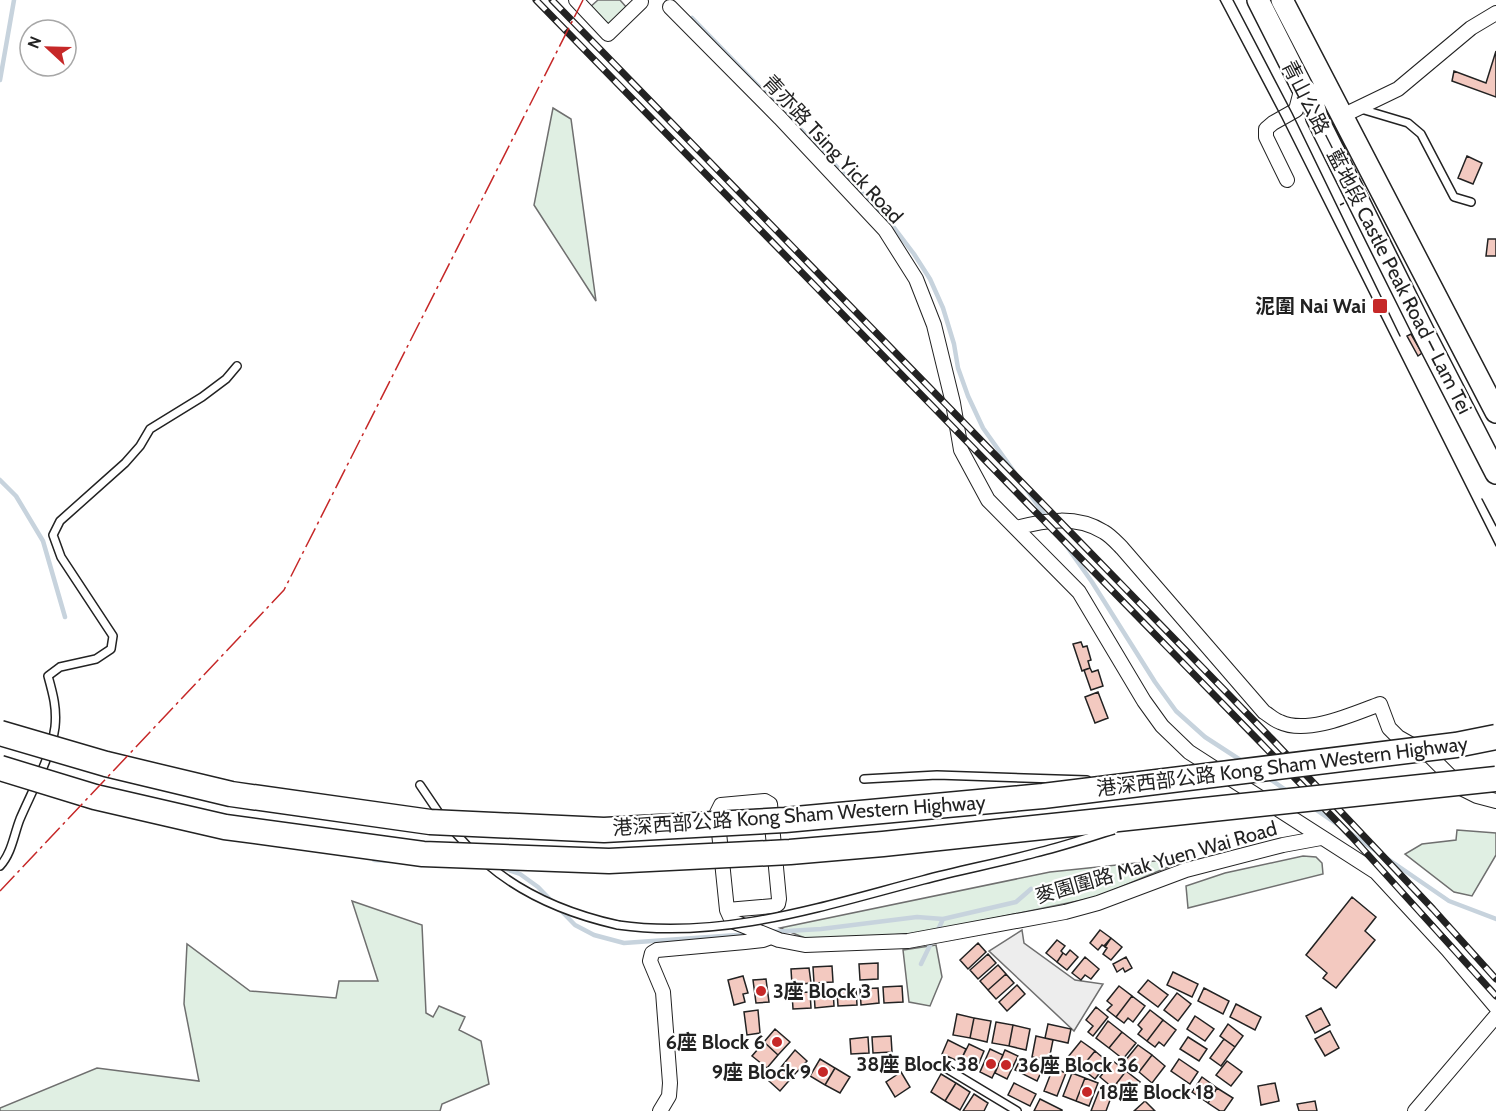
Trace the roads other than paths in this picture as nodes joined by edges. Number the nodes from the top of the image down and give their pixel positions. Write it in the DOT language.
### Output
graph roads {
  1 [pos="1258,0"];
  2 [pos="1282,0"];
  3 [pos="640,1"];
  4 [pos="581,2"];
  5 [pos="670,7"];
  6 [pos="651,13"];
  7 [pos="1496,13"];
  8 [pos="1302,87"];
  9 [pos="1296,110"];
  10 [pos="1350,112"];
  11 [pos="1317,118"];
  12 [pos="1287,180"];
  13 [pos="1471,202"];
  14 [pos="237,366"];
  15 [pos="1496,412"];
  16 [pos="1496,473"];
  17 [pos="1016,528"];
  18 [pos="0,733"];
  19 [pos="1496,737"];
  20 [pos="0,768"];
  21 [pos="1496,778"];
  22 [pos="864,779"];
  23 [pos="1155,782"];
  24 [pos="420,785"];
  25 [pos="1496,801"];
  26 [pos="1162,816"];
  27 [pos="1321,838"];
  28 [pos="0,866"];
  29 [pos="727,910"];
  30 [pos="771,937"];
  31 [pos="1496,1007"];
  32 [pos="1496,1016"];
  33 [pos="939,1064"];
  34 [pos="660,1111"];
  35 [pos="1017,1111"];
  36 [pos="1415,1111"];
  1 -- 8 [label="main road, 青山公路－藍地段 Castle Peak Road – Lam Tei"];
  2 -- 10 [label="main road, 青山公路－藍地段 Castle Peak Road – Lam Tei"];
  3 -- 4 [label="street"];
  3 -- 6 [label="street"];
  5 -- 17 [label="street, 青亦路 Tsing Yick Road"];
  7 -- 10 [label="street"];
  8 -- 9 [label="street"];
  8 -- 11 [label="main road, 青山公路－藍地段 Castle Peak Road – Lam Tei"];
  9 -- 11 [label="street"];
  9 -- 12 [label="street"];
  10 -- 13 [label="lane"];
  10 -- 15 [label="main road, 青山公路－藍地段 Castle Peak Road – Lam Tei"];
  11 -- 16 [label="main road, 青山公路－藍地段 Castle Peak Road – Lam Tei"];
  14 -- 28 [label="lane"];
  17 -- 25 [label="street"];
  17 -- 27 [label="street, 青亦路 Tsing Yick Road"];
  18 -- 23 [label="highway, 港深西部公路 Kong Sham Western Highway, bridge"];
  19 -- 23 [label="highway, 港深西部公路 Kong Sham Western Highway, bridge"];
  20 -- 26 [label="highway, 港深西部公路 Kong Sham Western Highway, bridge"];
  21 -- 26 [label="highway, 港深西部公路 Kong Sham Western Highway, bridge"];
  22 -- 23 [label="lane, bridge"];
  24 -- 26 [label="lane, bridge"];
  27 -- 30 [label="street, 麥園圍路 Mak Yuen Wai Road"];
  27 -- 31 [label="street, 青亦路 Tsing Yick Road"];
  29 -- 29 [label="street"];
  29 -- 30 [label="street, 麥園圍路 Mak Yuen Wai Road"];
  30 -- 34 [label="street"];
  32 -- 36 [label="street"];
  33 -- 35 [label="lane"];
}
